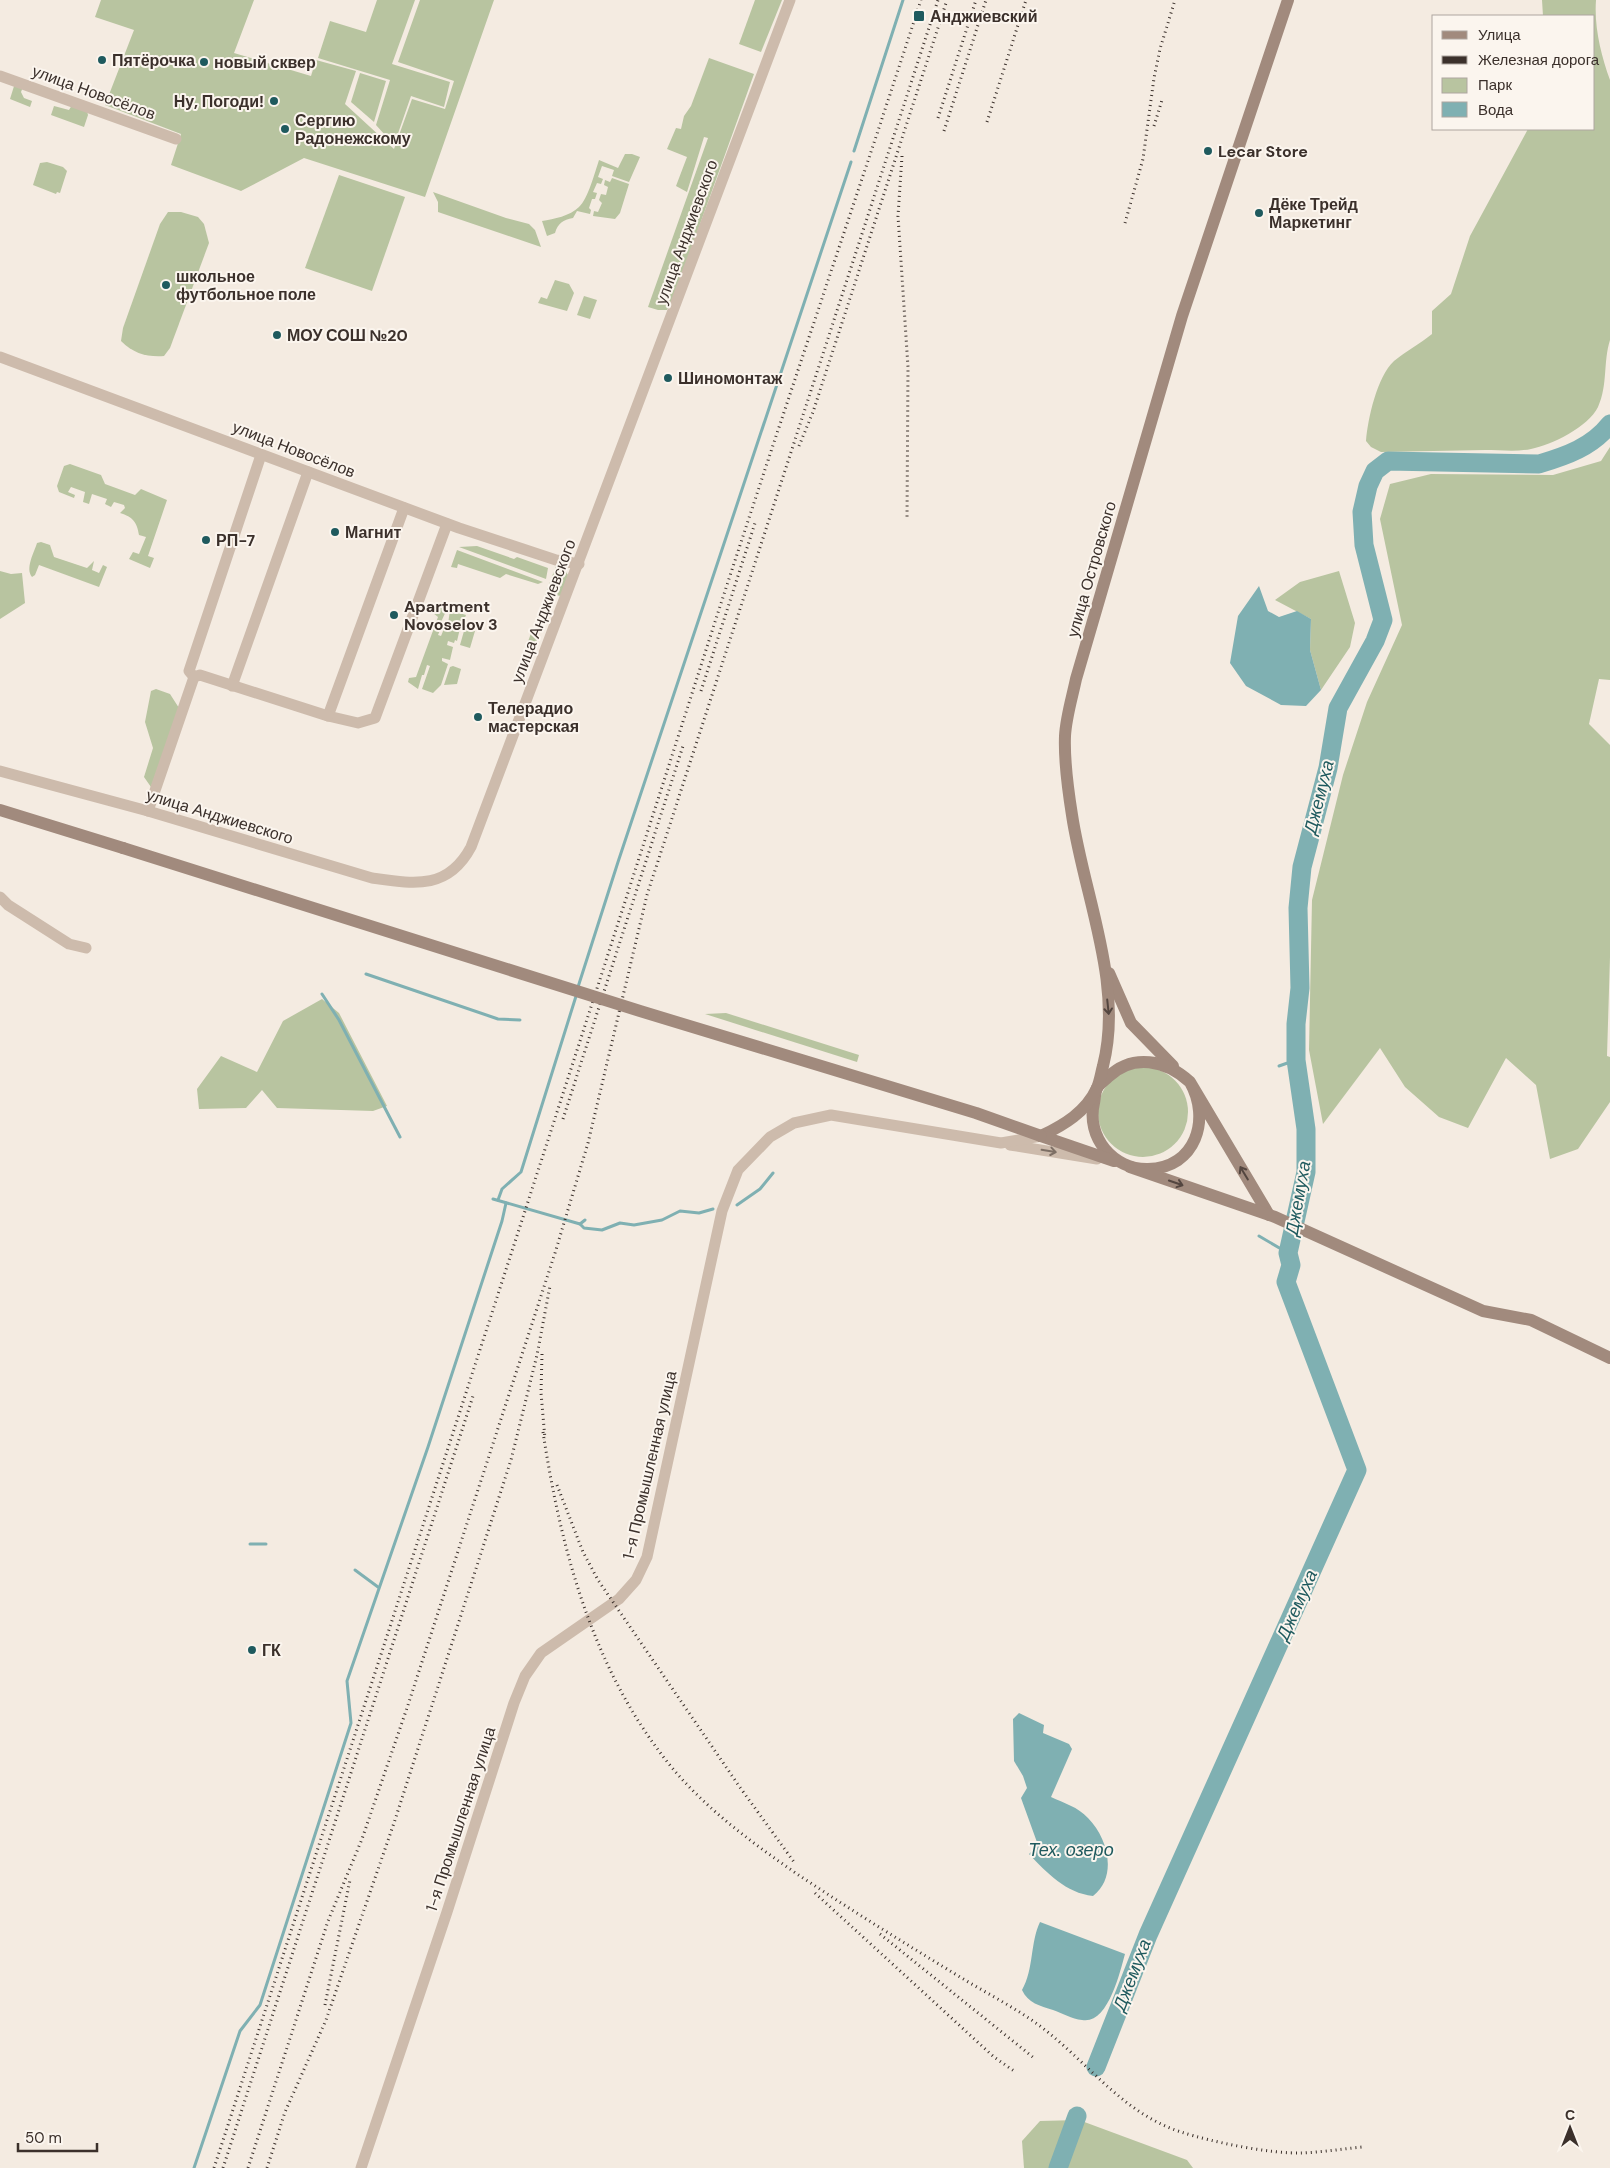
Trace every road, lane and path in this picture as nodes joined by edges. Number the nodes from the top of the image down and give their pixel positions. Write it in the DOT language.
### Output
graph roads {
  1 [pos="790,0"];
  2 [pos="1288,0"];
  3 [pos="0,76"];
  4 [pos="176,139"];
  5 [pos="0,357"];
  6 [pos="262,456"];
  7 [pos="308,472"];
  8 [pos="404,508"];
  9 [pos="447,524"];
  10 [pos="579,564"];
  11 [pos="194,677"];
  12 [pos="232,686"];
  13 [pos="328,716"];
  14 [pos="0,770"];
  15 [pos="0,810"];
  16 [pos="148,811"];
  17 [pos="0,897"];
  18 [pos="86,948"];
  19 [pos="1103,959"];
  20 [pos="1186,1078"];
  21 [pos="1097,1088"];
  22 [pos="1041,1136"];
  23 [pos="1000,1143"];
  24 [pos="1126,1165"];
  25 [pos="1272,1216"];
  26 [pos="1610,1358"];
  27 [pos="361,2168"];
  1 -- 10 [label="street, улица Анджиевского"];
  2 -- 19 [label="street, улица Островского"];
  3 -- 4 [label="street, улица Новосёлов"];
  5 -- 6 [label="street, улица Новосёлов"];
  6 -- 7 [label="street, улица Новосёлов"];
  6 -- 11 [label="street"];
  7 -- 8 [label="street, улица Новосёлов"];
  7 -- 12 [label="street"];
  8 -- 9 [label="street, улица Новосёлов"];
  8 -- 13 [label="street"];
  9 -- 10 [label="street, улица Новосёлов"];
  9 -- 13 [label="street"];
  10 -- 16 [label="street, улица Анджиевского"];
  11 -- 12 [label="street"];
  11 -- 16 [label="street"];
  12 -- 13 [label="street"];
  14 -- 16 [label="street, улица Анджиевского"];
  15 -- 22 [label="street, bridge"];
  17 -- 18 [label="street"];
  19 -- 20 [label="street"];
  19 -- 21 [label="street, улица Островского, one-way"];
  20 -- 21 [label="street"];
  20 -- 24 [label="street"];
  25 -- 20 [label="street, one-way"];
  21 -- 22 [label="street, улица Островского"];
  21 -- 24 [label="street"];
  22 -- 23 [label="street, 1-я Промышленная улица"];
  22 -- 24 [label="street"];
  23 -- 24 [label="street, one-way"];
  23 -- 27 [label="street, 1-я Промышленная улица"];
  24 -- 25 [label="street, one-way"];
  25 -- 26 [label="street"];
}
